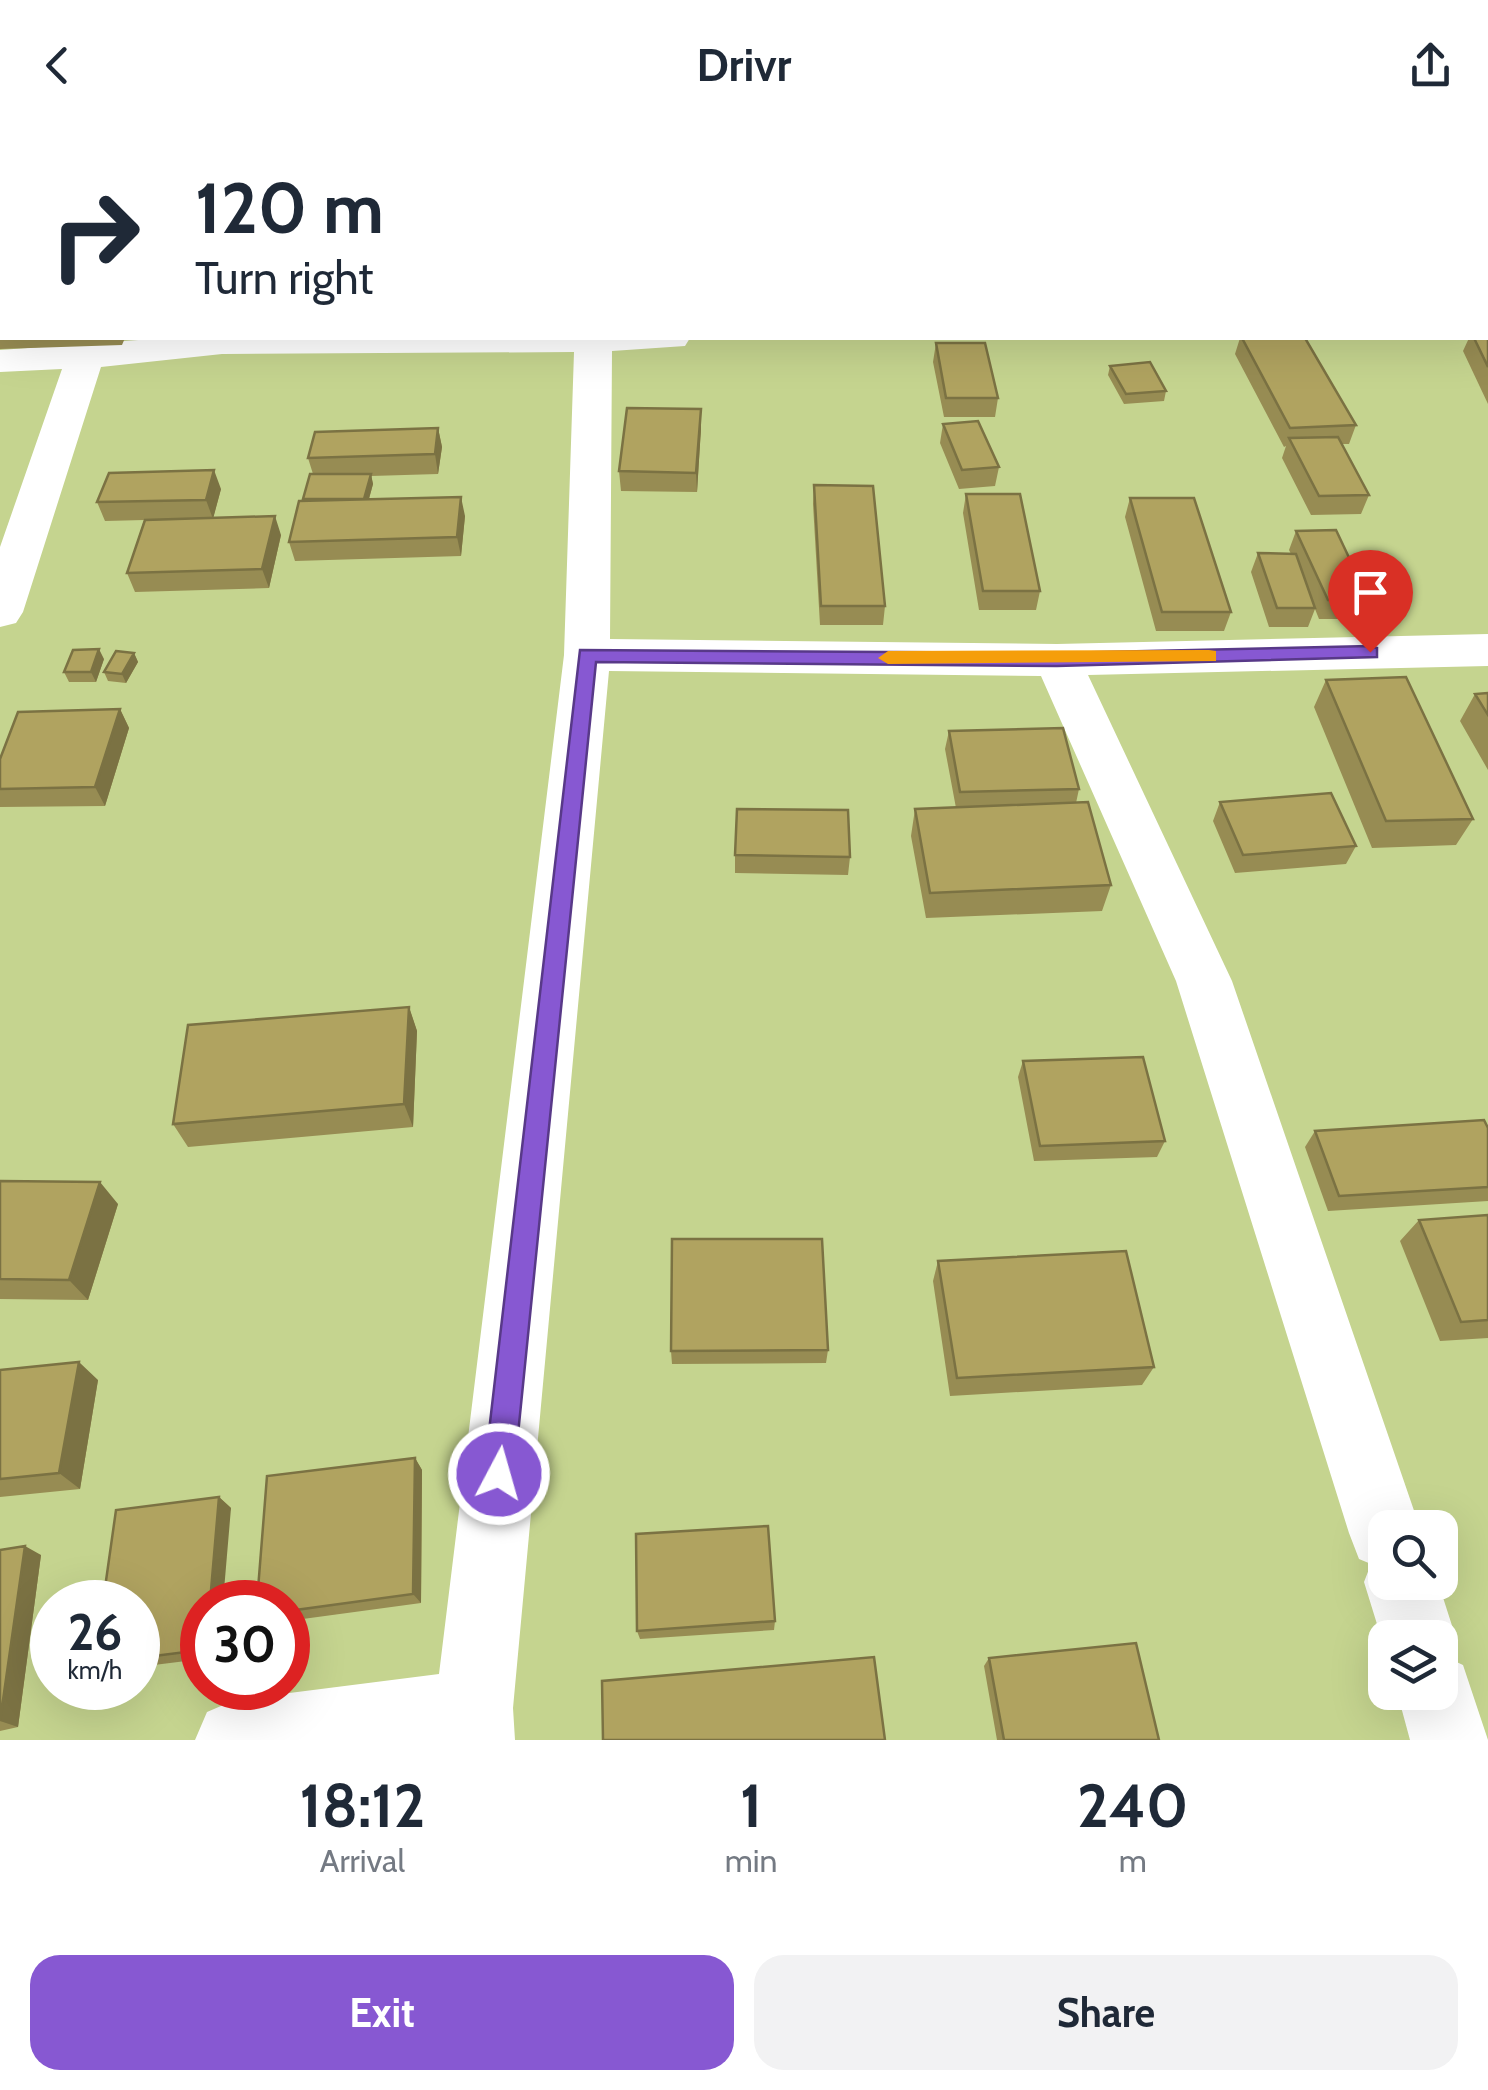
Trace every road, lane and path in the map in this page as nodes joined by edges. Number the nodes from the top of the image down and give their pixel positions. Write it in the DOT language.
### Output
graph roads {
  1 [pos="222,340"];
  2 [pos="619,340"];
  3 [pos="593,341"];
  4 [pos="85,357"];
  5 [pos="0,361"];
  6 [pos="0,612"];
  7 [pos="1488,650"];
  8 [pos="587,655"];
  9 [pos="1057,660"];
  10 [pos="1378,1510"];
  11 [pos="1441,1710"];
  12 [pos="475,1724"];
  13 [pos="234,1740"];
  14 [pos="1450,1740"];
  1 -- 3 [label="street"];
  1 -- 4 [label="street"];
  2 -- 3 [label="street"];
  3 -- 8 [label="street"];
  4 -- 5 [label="street"];
  4 -- 6 [label="street"];
  7 -- 9 [label="street"];
  8 -- 9 [label="street"];
  8 -- 12 [label="street"];
  9 -- 10 [label="street"];
  11 -- 14 [label="street"];
  12 -- 13 [label="street"];
}
